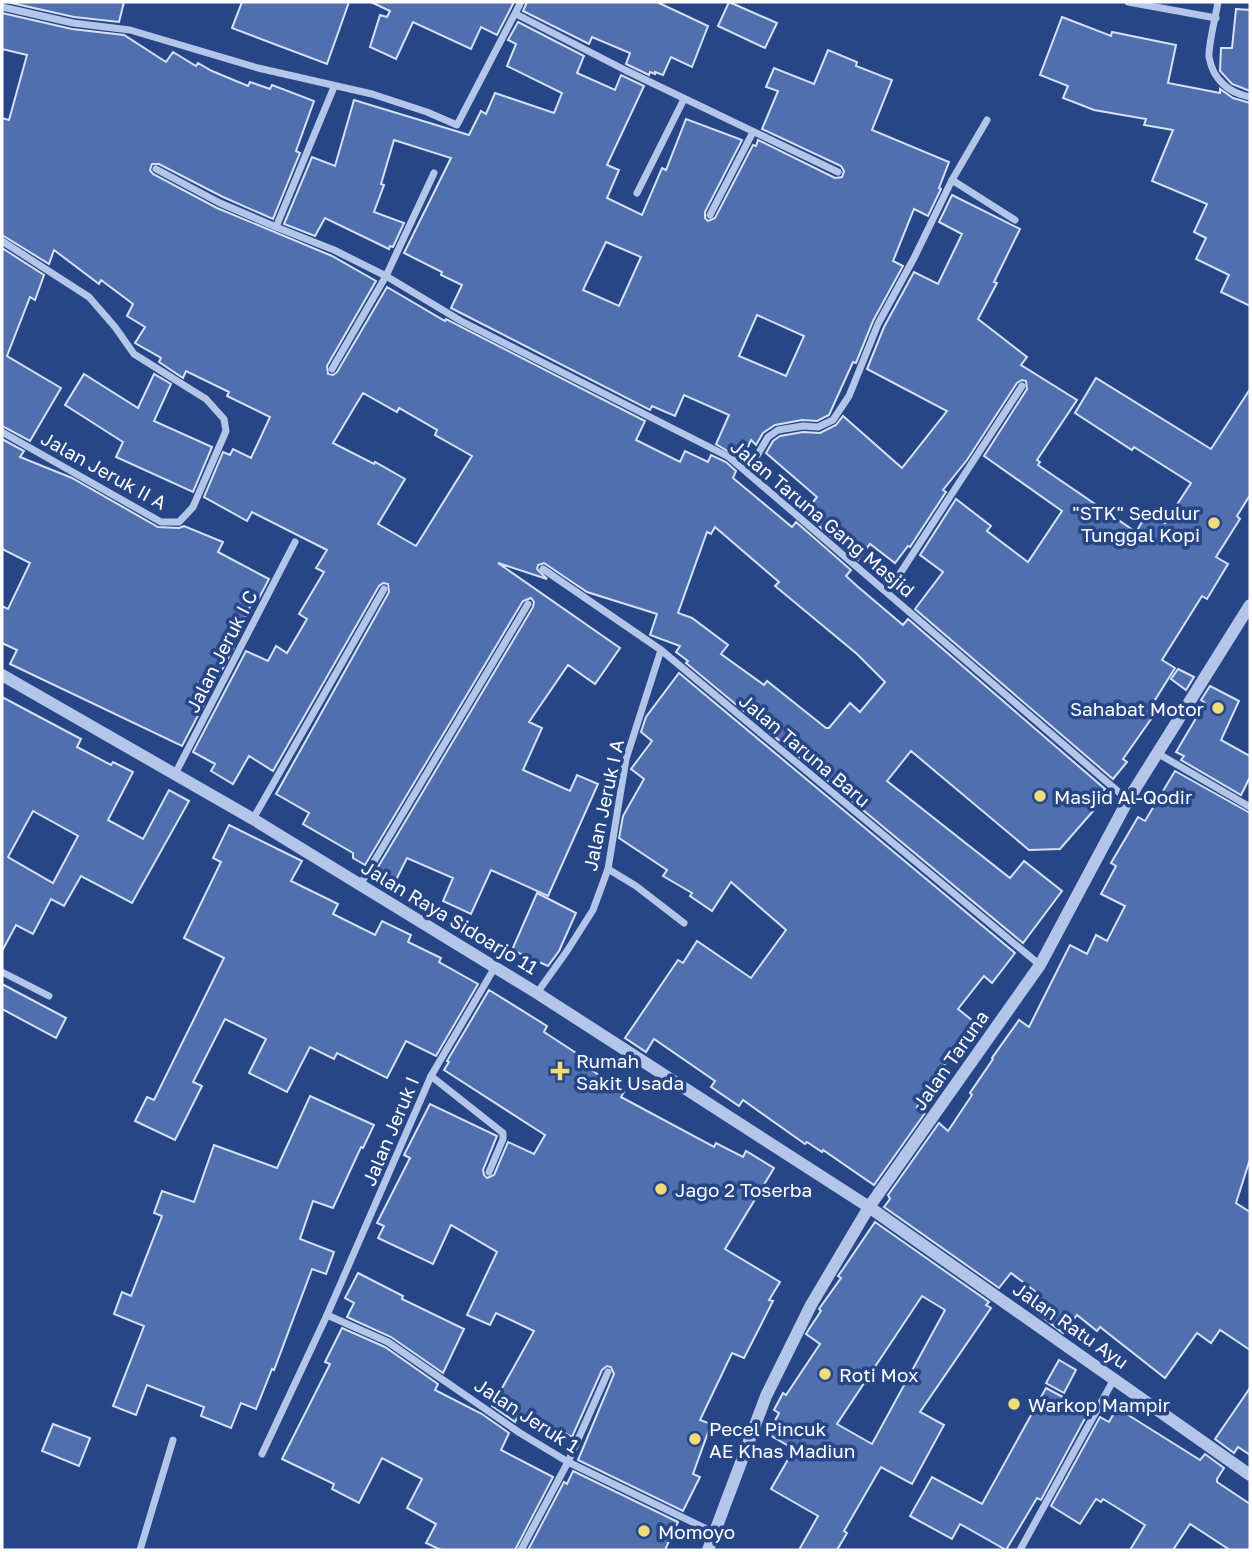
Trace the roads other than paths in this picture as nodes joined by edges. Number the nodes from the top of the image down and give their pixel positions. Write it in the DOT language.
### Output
graph roads {
  1 [pos="521,2"];
  2 [pos="1128,2"];
  3 [pos="1217,2"];
  4 [pos="2,8"];
  5 [pos="516,14"];
  6 [pos="1216,18"];
  7 [pos="334,87"];
  8 [pos="1250,97"];
  9 [pos="684,99"];
  10 [pos="987,120"];
  11 [pos="753,132"];
  12 [pos="156,169"];
  13 [pos="838,172"];
  14 [pos="434,173"];
  15 [pos="951,180"];
  16 [pos="637,193"];
  17 [pos="710,215"];
  18 [pos="1015,220"];
  19 [pos="276,227"];
  20 [pos="2,241"];
  21 [pos="386,276"];
  22 [pos="332,369"];
  23 [pos="1022,386"];
  24 [pos="2,432"];
  25 [pos="748,471"];
  26 [pos="295,542"];
  27 [pos="543,569"];
  28 [pos="384,589"];
  29 [pos="888,592"];
  30 [pos="528,604"];
  31 [pos="1250,605"];
  32 [pos="661,650"];
  33 [pos="2,675"];
  34 [pos="1156,753"];
  35 [pos="175,774"];
  36 [pos="1128,800"];
  37 [pos="1250,807"];
  38 [pos="253,819"];
  39 [pos="608,869"];
  40 [pos="360,885"];
  41 [pos="684,923"];
  42 [pos="1040,965"];
  43 [pos="495,967"];
  44 [pos="2,972"];
  45 [pos="537,993"];
  46 [pos="50,996"];
  47 [pos="431,1076"];
  48 [pos="489,1172"];
  49 [pos="869,1207"];
  50 [pos="327,1315"];
  51 [pos="608,1372"];
  52 [pos="1114,1379"];
  53 [pos="173,1440"];
  54 [pos="262,1454"];
  55 [pos="568,1462"];
  56 [pos="1250,1475"];
  57 [pos="715,1533"];
  58 [pos="140,1550"];
  59 [pos="521,1550"];
  60 [pos="708,1550"];
  61 [pos="1020,1550"];
  1 -- 5 [label="street"];
  2 -- 6 [label="street"];
  3 -- 6 [label="street"];
  4 -- 7 [label="street"];
  5 -- 7 [label="street"];
  5 -- 9 [label="street"];
  6 -- 8 [label="street"];
  7 -- 19 [label="street"];
  9 -- 11 [label="street"];
  9 -- 16 [label="street"];
  10 -- 15 [label="street"];
  11 -- 13 [label="street"];
  11 -- 17 [label="street"];
  12 -- 19 [label="street, Jalan Taruna Gang Masjid"];
  14 -- 21 [label="street"];
  15 -- 18 [label="street"];
  15 -- 25 [label="street"];
  19 -- 21 [label="street, Jalan Taruna Gang Masjid"];
  20 -- 24 [label="street, Jalan Jeruk II A"];
  21 -- 22 [label="street"];
  21 -- 25 [label="street, Jalan Taruna Gang Masjid"];
  23 -- 29 [label="street"];
  25 -- 29 [label="street, Jalan Taruna Gang Masjid"];
  26 -- 35 [label="street, Jalan Jeruk I C"];
  27 -- 32 [label="street, Jalan Taruna Baru"];
  28 -- 38 [label="street"];
  29 -- 36 [label="street, Jalan Taruna Gang Masjid"];
  30 -- 40 [label="street"];
  31 -- 34 [label="street, Jalan Taruna"];
  32 -- 39 [label="street, Jalan Jeruk I A"];
  32 -- 42 [label="street, Jalan Taruna Baru"];
  33 -- 35 [label="street, Jalan Raya Sidoarjo 11"];
  34 -- 36 [label="street, Jalan Taruna"];
  34 -- 37 [label="street"];
  35 -- 38 [label="street, Jalan Raya Sidoarjo 11"];
  36 -- 42 [label="street, Jalan Taruna"];
  38 -- 40 [label="street, Jalan Raya Sidoarjo 11"];
  39 -- 41 [label="street"];
  39 -- 45 [label="street, Jalan Jeruk I A"];
  40 -- 43 [label="street, Jalan Raya Sidoarjo 11"];
  42 -- 49 [label="street, Jalan Taruna"];
  43 -- 45 [label="street, Jalan Raya Sidoarjo 11"];
  43 -- 47 [label="street, Jalan Jeruk I"];
  44 -- 46 [label="street"];
  45 -- 49 [label="street, Jalan Raya Sidoarjo 11"];
  47 -- 48 [label="street"];
  47 -- 50 [label="street, Jalan Jeruk I"];
  49 -- 52 [label="street, Jalan Ratu Ayu"];
  49 -- 57 [label="street, Jalan Taruna"];
  50 -- 54 [label="street, Jalan Jeruk I"];
  50 -- 55 [label="street, Jalan Jeruk 1"];
  51 -- 55 [label="street"];
  52 -- 56 [label="street, Jalan Ratu Ayu"];
  52 -- 61 [label="street"];
  53 -- 58 [label="street"];
  55 -- 57 [label="street, Jalan Jeruk 1"];
  55 -- 59 [label="street"];
  57 -- 60 [label="street, Jalan Taruna"];
}
